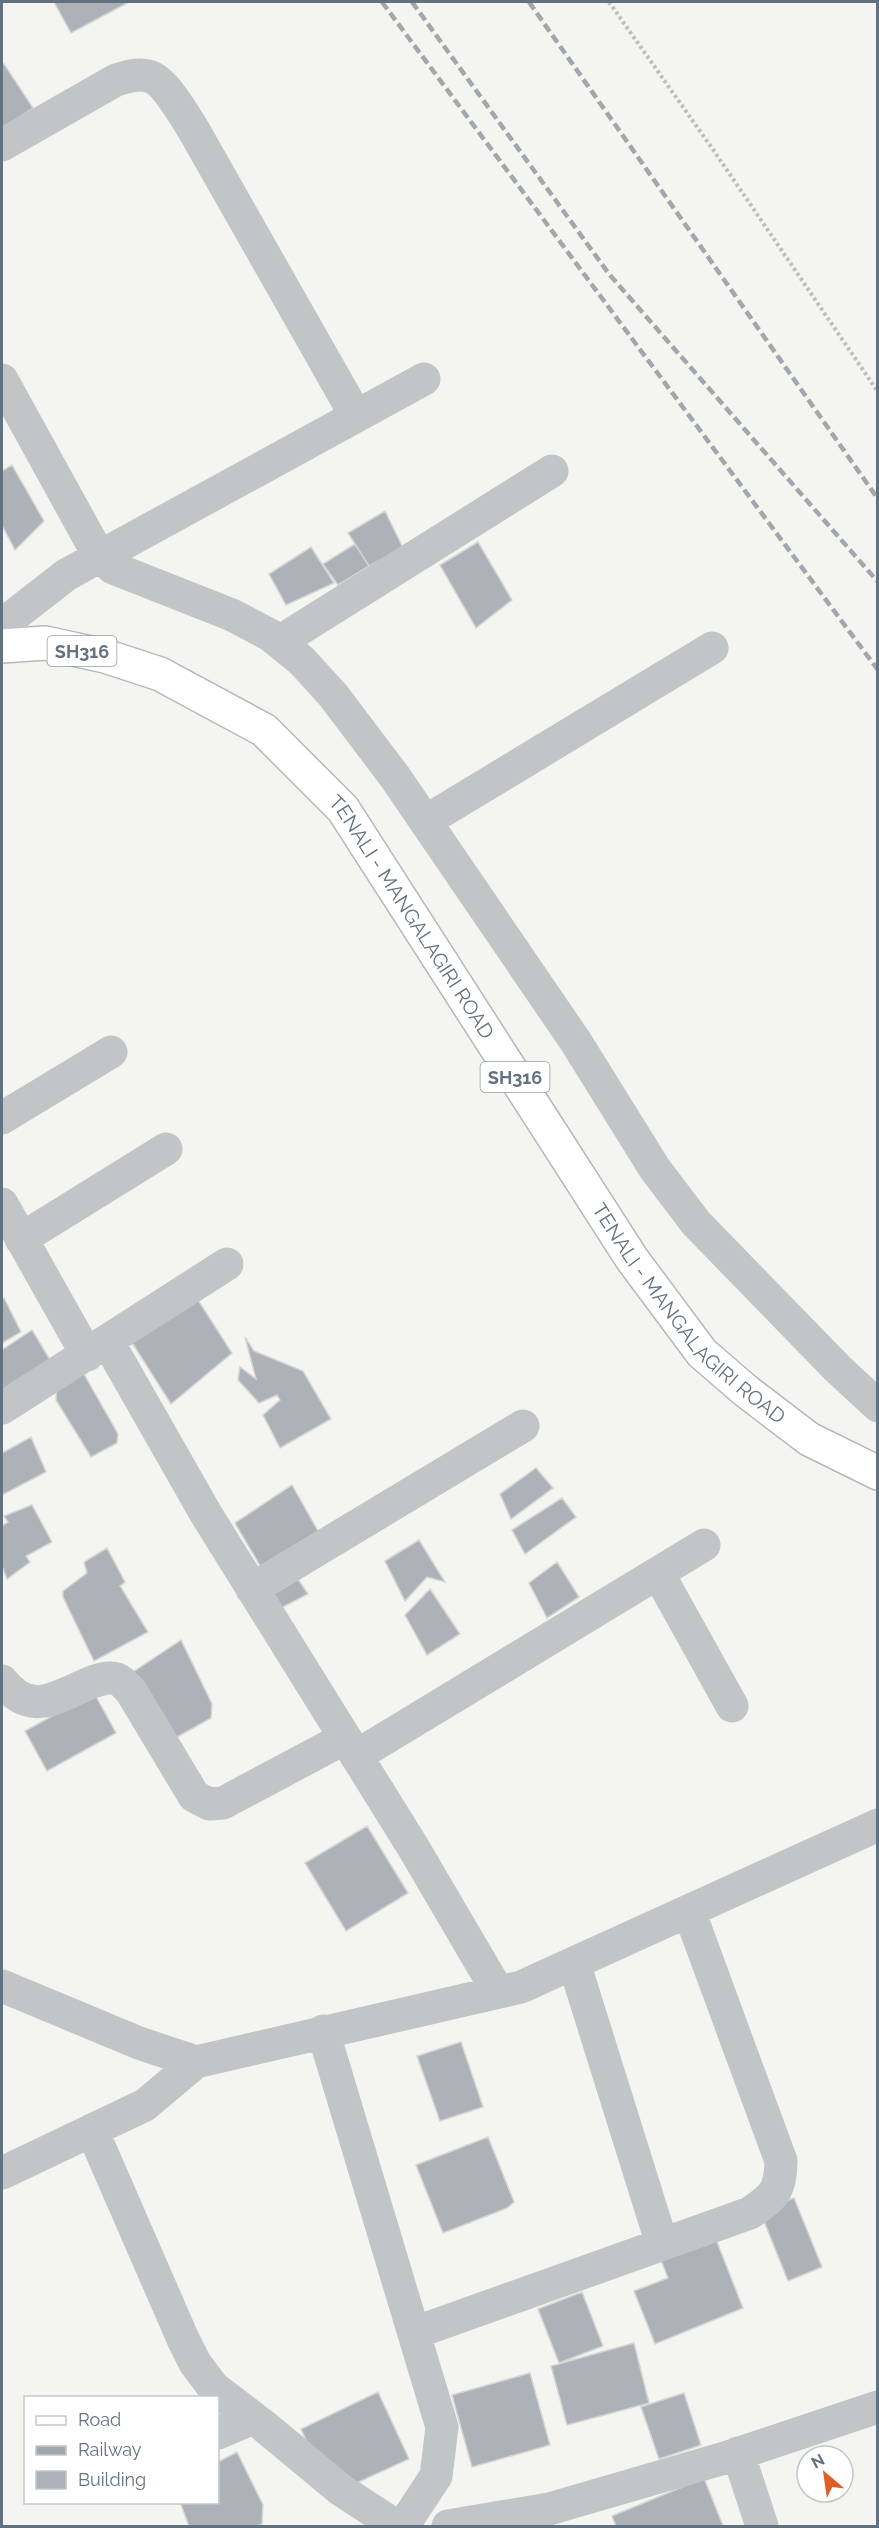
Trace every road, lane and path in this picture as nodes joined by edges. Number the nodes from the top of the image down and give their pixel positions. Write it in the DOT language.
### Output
graph roads {
  1 [pos="609,2"];
  2 [pos="2,145"];
  3 [pos="424,379"];
  4 [pos="2,380"];
  5 [pos="878,392"];
  6 [pos="356,416"];
  7 [pos="552,471"];
  8 [pos="99,556"];
  9 [pos="2,625"];
  10 [pos="279,642"];
  11 [pos="2,646"];
  12 [pos="712,648"];
  13 [pos="426,821"];
  14 [pos="111,1052"];
  15 [pos="2,1118"];
  16 [pos="166,1149"];
  17 [pos="2,1204"];
  18 [pos="21,1239"];
  19 [pos="227,1264"];
  20 [pos="97,1348"];
  21 [pos="878,1406"];
  22 [pos="2,1408"];
  23 [pos="523,1426"];
  24 [pos="878,1473"];
  25 [pos="704,1545"];
  26 [pos="658,1573"];
  27 [pos="252,1589"];
  28 [pos="2,1681"];
  29 [pos="732,1706"];
  30 [pos="350,1747"];
  31 [pos="878,1825"];
  32 [pos="689,1911"];
  33 [pos="574,1963"];
  34 [pos="2,1986"];
  35 [pos="498,1992"];
  36 [pos="323,2031"];
  37 [pos="196,2062"];
  38 [pos="92,2130"];
  39 [pos="2,2173"];
  40 [pos="662,2244"];
  41 [pos="414,2333"];
  42 [pos="878,2407"];
  43 [pos="253,2418"];
  44 [pos="219,2433"];
  45 [pos="738,2453"];
  46 [pos="398,2526"];
  47 [pos="448,2526"];
  48 [pos="762,2526"];
  1 -- 5 [label="path"];
  2 -- 6 [label="street"];
  3 -- 6 [label="street"];
  4 -- 8 [label="street"];
  6 -- 8 [label="street"];
  7 -- 10 [label="street"];
  8 -- 9 [label="street"];
  8 -- 10 [label="street"];
  10 -- 13 [label="street"];
  11 -- 24 [label="main road, TENALI - MANGALAGIRI ROAD / SH316"];
  12 -- 13 [label="street"];
  13 -- 21 [label="street"];
  14 -- 15 [label="street"];
  16 -- 18 [label="street"];
  17 -- 18 [label="street"];
  18 -- 20 [label="street"];
  19 -- 20 [label="street"];
  20 -- 22 [label="street"];
  20 -- 27 [label="street"];
  23 -- 27 [label="street"];
  25 -- 26 [label="street"];
  26 -- 29 [label="street"];
  26 -- 30 [label="street"];
  27 -- 30 [label="street"];
  28 -- 30 [label="street"];
  30 -- 35 [label="street"];
  31 -- 32 [label="street"];
  32 -- 33 [label="street"];
  32 -- 40 [label="street"];
  33 -- 35 [label="street"];
  33 -- 40 [label="street"];
  34 -- 37 [label="street"];
  35 -- 36 [label="street"];
  36 -- 37 [label="street"];
  36 -- 41 [label="street"];
  37 -- 38 [label="street"];
  38 -- 39 [label="street"];
  38 -- 43 [label="street"];
  40 -- 41 [label="street"];
  41 -- 46 [label="street"];
  42 -- 45 [label="street"];
  43 -- 44 [label="street"];
  43 -- 46 [label="street"];
  45 -- 47 [label="street"];
  45 -- 48 [label="street"];
}
